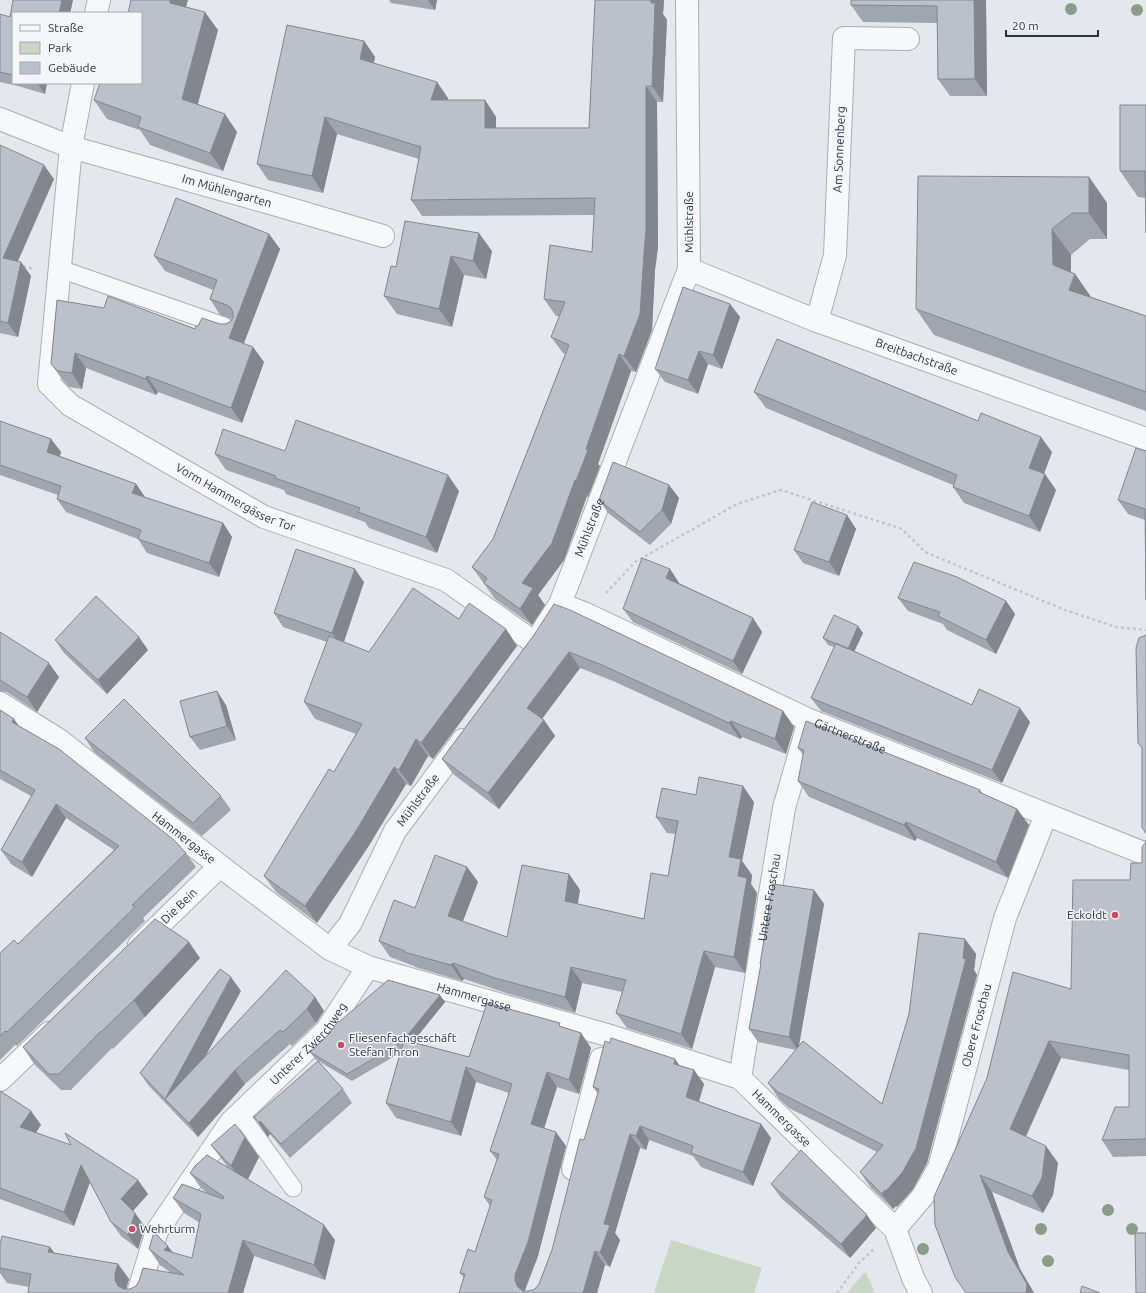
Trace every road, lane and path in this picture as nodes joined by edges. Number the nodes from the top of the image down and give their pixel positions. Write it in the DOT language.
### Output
graph roads {
  1 [pos="99,0"];
  2 [pos="687,0"];
  3 [pos="96,12"];
  4 [pos="908,39"];
  5 [pos="83,84"];
  6 [pos="0,119"];
  7 [pos="70,147"];
  8 [pos="383,236"];
  9 [pos="22,266"];
  10 [pos="689,269"];
  11 [pos="59,272"];
  12 [pos="818,321"];
  13 [pos="234,330"];
  14 [pos="1146,439"];
  15 [pos="560,604"];
  16 [pos="586,614"];
  17 [pos="1146,630"];
  18 [pos="530,649"];
  19 [pos="0,703"];
  20 [pos="809,720"];
  21 [pos="474,724"];
  22 [pos="1046,815"];
  23 [pos="1146,854"];
  24 [pos="220,866"];
  25 [pos="330,949"];
  26 [pos="124,959"];
  27 [pos="368,967"];
  28 [pos="62,1020"];
  29 [pos="606,1035"];
  30 [pos="740,1078"];
  31 [pos="0,1080"];
  32 [pos="240,1114"];
  33 [pos="294,1188"];
  34 [pos="568,1190"];
  35 [pos="895,1229"];
  36 [pos="138,1293"];
  37 [pos="837,1293"];
  38 [pos="921,1293"];
  1 -- 3 [label="street"];
  2 -- 10 [label="street, Mühlstraße"];
  4 -- 12 [label="street, Am Sonnenberg"];
  5 -- 7 [label="street, Vorm Hammergässer Tor"];
  6 -- 7 [label="street, Im Mühlengarten"];
  7 -- 8 [label="street, Im Mühlengarten"];
  7 -- 11 [label="street, Vorm Hammergässer Tor"];
  9 -- 11 [label="path"];
  10 -- 12 [label="street, Breitbachstraße"];
  10 -- 15 [label="street, Mühlstraße"];
  11 -- 13 [label="lane"];
  11 -- 18 [label="street, Vorm Hammergässer Tor"];
  12 -- 14 [label="street, Breitbachstraße"];
  15 -- 16 [label="street, Gärtnerstraße"];
  15 -- 18 [label="street, Mühlstraße"];
  16 -- 17 [label="path"];
  16 -- 20 [label="street, Gärtnerstraße"];
  19 -- 24 [label="street, Hammergasse"];
  20 -- 22 [label="street, Gärtnerstraße"];
  20 -- 30 [label="street, Untere Froschau"];
  21 -- 25 [label="street, Mühlstraße"];
  22 -- 23 [label="street, Gärtnerstraße"];
  22 -- 35 [label="street, Obere Froschau"];
  24 -- 25 [label="street, Hammergasse"];
  24 -- 26 [label="street, Die Bein"];
  25 -- 27 [label="street, Hammergasse"];
  27 -- 29 [label="street, Hammergasse"];
  27 -- 32 [label="street, Unterer Zwerchweg"];
  28 -- 31 [label="street"];
  29 -- 30 [label="street, Hammergasse"];
  29 -- 34 [label="street"];
  30 -- 35 [label="street, Hammergasse"];
  32 -- 33 [label="lane"];
  32 -- 36 [label="street, Unterer Zwerchweg"];
  35 -- 37 [label="path"];
  35 -- 38 [label="street, Hammergasse"];
}
